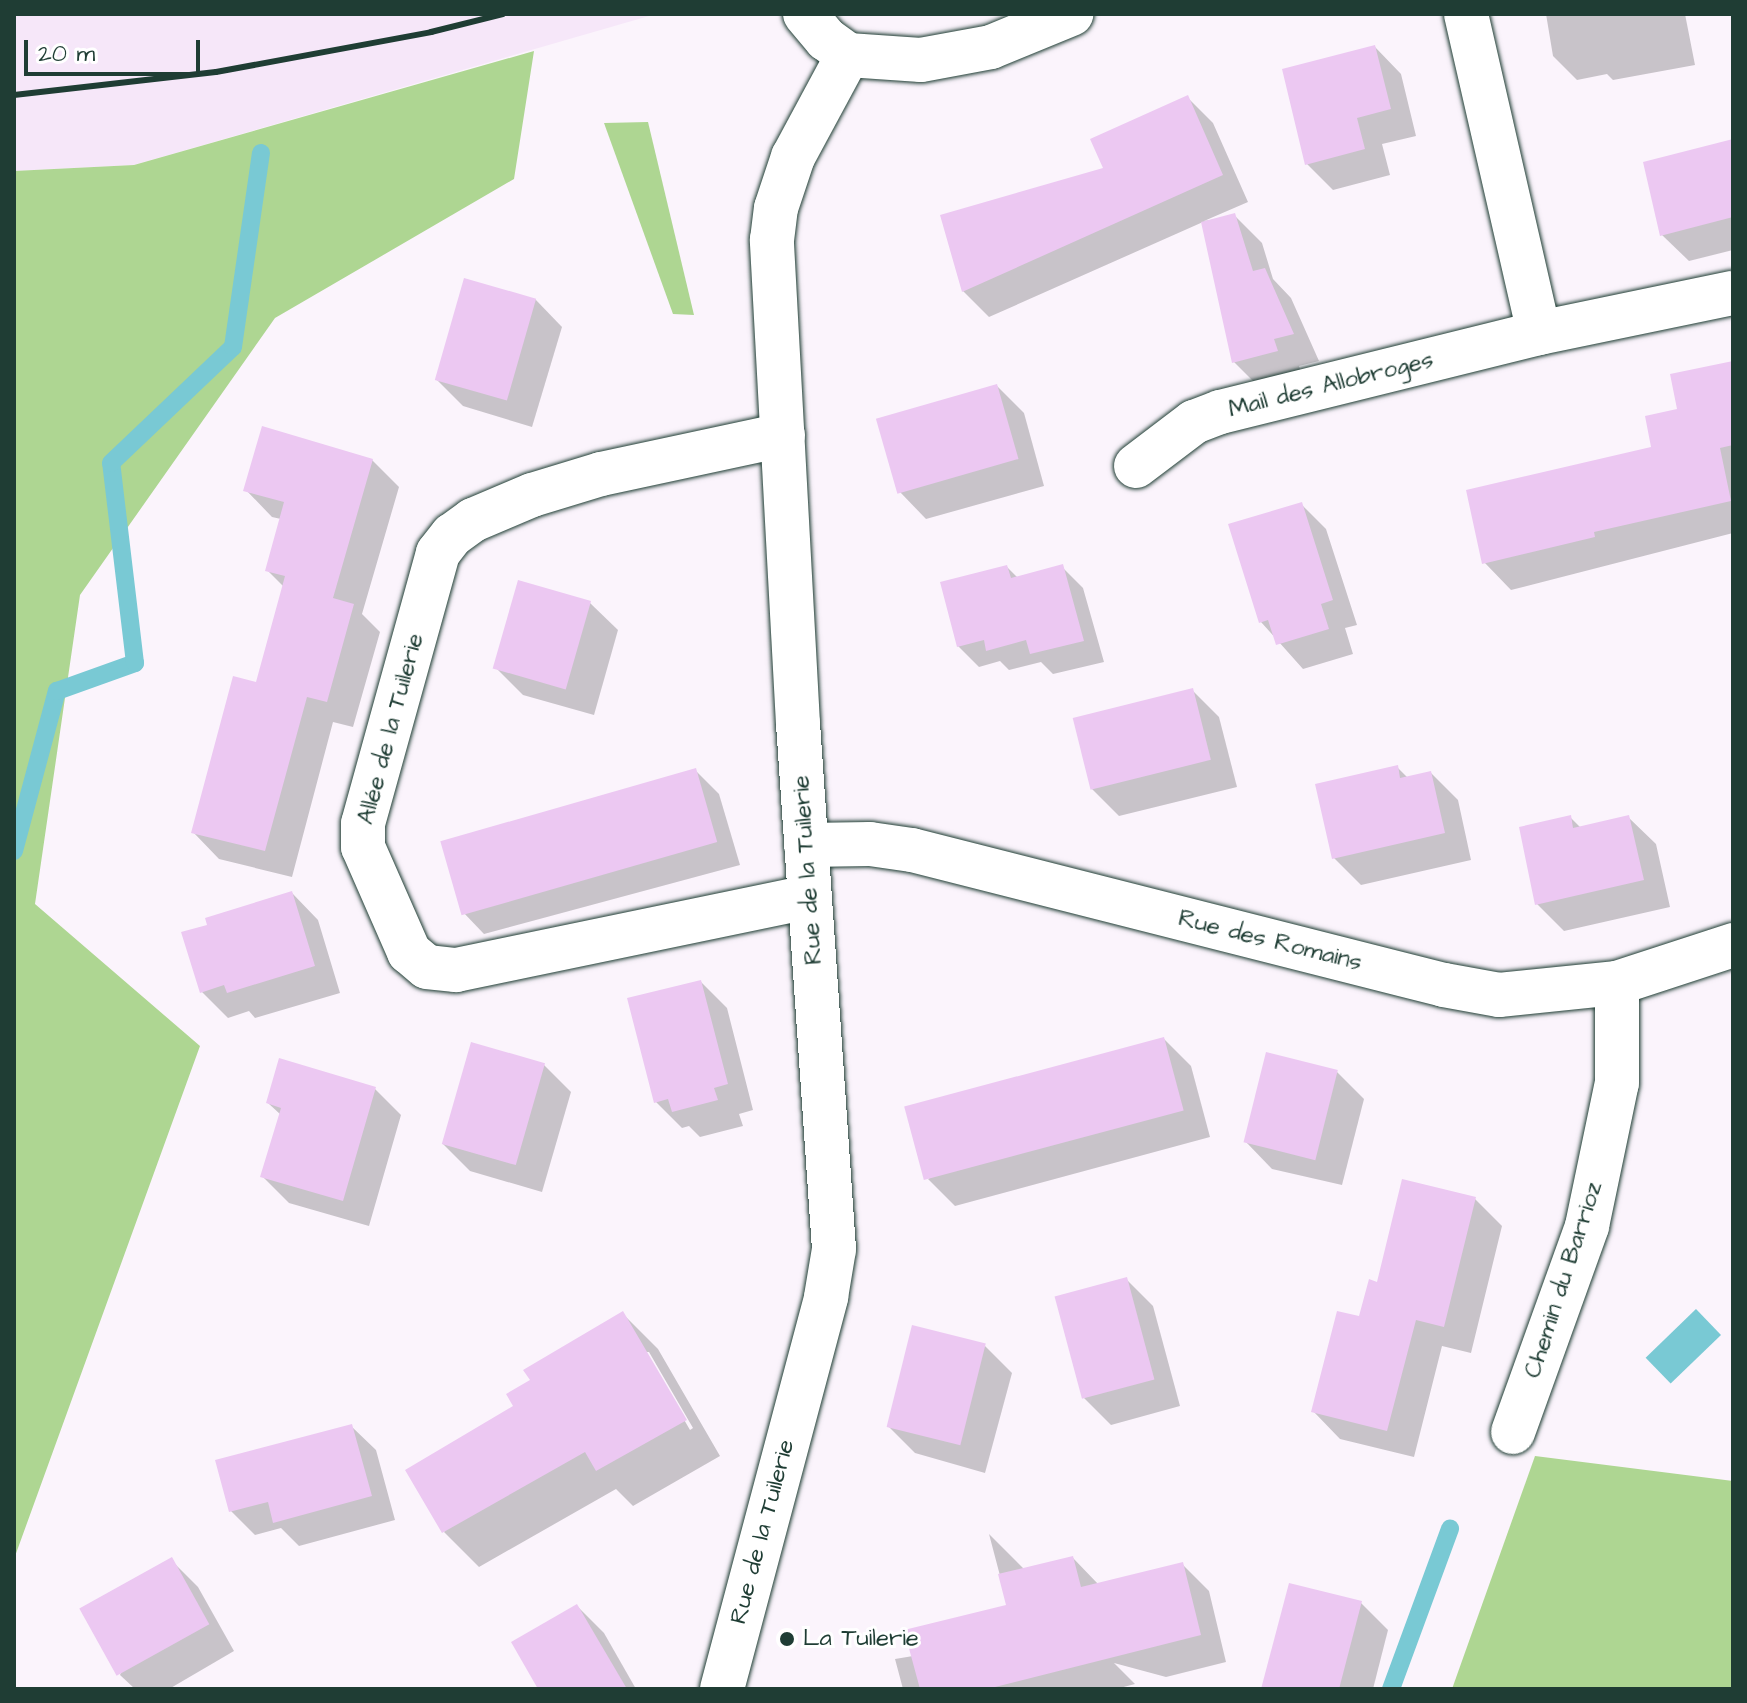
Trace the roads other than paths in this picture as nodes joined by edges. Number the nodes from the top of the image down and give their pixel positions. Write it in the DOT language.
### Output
graph roads {
  1 [pos="805,14"];
  2 [pos="1071,14"];
  3 [pos="1466,14"];
  4 [pos="848,55"];
  5 [pos="1733,293"];
  6 [pos="1539,333"];
  7 [pos="783,435"];
  8 [pos="1136,466"];
  9 [pos="806,845"];
  10 [pos="809,897"];
  11 [pos="1733,945"];
  12 [pos="1617,983"];
  13 [pos="1513,1432"];
  14 [pos="722,1689"];
  1 -- 4 [label="street"];
  2 -- 4 [label="street"];
  3 -- 6 [label="street"];
  4 -- 7 [label="street, Rue de la Tuilerie"];
  5 -- 6 [label="street, Mail des Allobroges"];
  6 -- 8 [label="street, Mail des Allobroges"];
  7 -- 9 [label="street, Rue de la Tuilerie"];
  7 -- 10 [label="street, Allée de la Tuilerie"];
  9 -- 10 [label="street, Rue de la Tuilerie"];
  9 -- 12 [label="street, Rue des Romains"];
  10 -- 14 [label="street, Rue de la Tuilerie"];
  11 -- 12 [label="street, Rue des Romains"];
  12 -- 13 [label="street, Chemin du Barrioz"];
}
